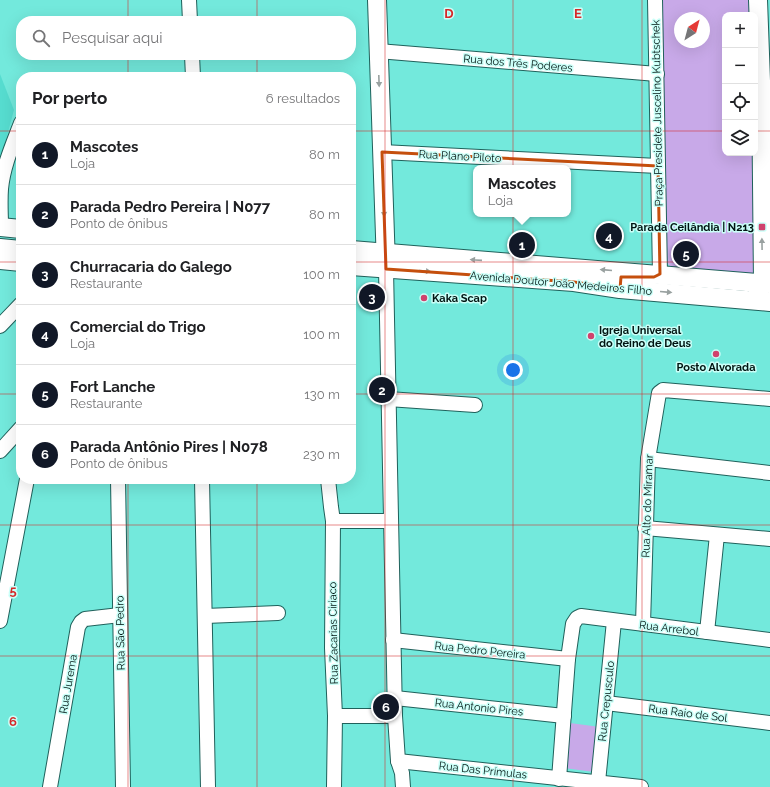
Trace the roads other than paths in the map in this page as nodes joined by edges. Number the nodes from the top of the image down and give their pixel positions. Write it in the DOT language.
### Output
graph roads {
  1 [pos="189,0"];
  2 [pos="376,0"];
  3 [pos="655,0"];
  4 [pos="758,0"];
  5 [pos="190,16"];
  6 [pos="378,51"];
  7 [pos="192,60"];
  8 [pos="193,72"];
  9 [pos="657,74"];
  10 [pos="766,82"];
  11 [pos="16,136"];
  12 [pos="382,152"];
  13 [pos="658,166"];
  14 [pos="766,178"];
  15 [pos="1,227"];
  16 [pos="16,228"];
  17 [pos="16,252"];
  18 [pos="356,252"];
  19 [pos="386,261"];
  20 [pos="0,262"];
  21 [pos="356,265"];
  22 [pos="660,274"];
  23 [pos="766,283"];
  24 [pos="620,289"];
  25 [pos="697,295"];
  26 [pos="770,302"];
  27 [pos="16,309"];
  28 [pos="0,326"];
  29 [pos="388,398"];
  30 [pos="770,399"];
  31 [pos="475,405"];
  32 [pos="16,433"];
  33 [pos="0,451"];
  34 [pos="648,459"];
  35 [pos="770,473"];
  36 [pos="26,484"];
  37 [pos="118,484"];
  38 [pos="202,484"];
  39 [pos="329,484"];
  40 [pos="333,520"];
  41 [pos="391,521"];
  42 [pos="645,528"];
  43 [pos="717,535"];
  44 [pos="770,539"];
  45 [pos="12,556"];
  46 [pos="0,569"];
  47 [pos="278,613"];
  48 [pos="120,615"];
  49 [pos="205,616"];
  50 [pos="0,621"];
  51 [pos="614,621"];
  52 [pos="643,624"];
  53 [pos="707,632"];
  54 [pos="393,640"];
  55 [pos="770,640"];
  56 [pos="568,659"];
  57 [pos="395,698"];
  58 [pos="606,703"];
  59 [pos="335,716"];
  60 [pos="395,716"];
  61 [pos="564,716"];
  62 [pos="770,723"];
  63 [pos="398,761"];
  64 [pos="559,779"];
  65 [pos="598,782"];
  66 [pos="50,787"];
  67 [pos="123,787"];
  68 [pos="208,787"];
  69 [pos="334,787"];
  70 [pos="394,787"];
  71 [pos="403,787"];
  72 [pos="640,787"];
  1 -- 5 [label="street"];
  2 -- 6 [label="main road"];
  3 -- 9 [label="street, Praça Presidete Juscelino Kubtschek"];
  4 -- 10 [label="main road"];
  6 -- 9 [label="street, Rua dos Três Poderes"];
  6 -- 12 [label="main road, one-way"];
  7 -- 8 [label="street"];
  9 -- 13 [label="street, Praça Presidete Juscelino Kubtschek"];
  10 -- 14 [label="main road"];
  11 -- 15 [label="street"];
  12 -- 13 [label="street, Rua Plano Piloto"];
  12 -- 19 [label="main road, one-way"];
  13 -- 22 [label="street, Praça Presidete Juscelino Kubtschek"];
  23 -- 14 [label="main road, one-way"];
  15 -- 16 [label="main road"];
  17 -- 20 [label="street"];
  18 -- 19 [label="main road, Avenida Doutor João Medeiros Filho"];
  19 -- 21 [label="main road, Avenida Doutor João Medeiros Filho"];
  22 -- 19 [label="main road, Avenida Doutor João Medeiros Filho, one-way"];
  19 -- 24 [label="main road, Avenida Doutor João Medeiros Filho, one-way"];
  19 -- 29 [label="street"];
  22 -- 23 [label="main road, Avenida Doutor João Medeiros Filho"];
  22 -- 24 [label="main road"];
  23 -- 25 [label="main road"];
  24 -- 25 [label="main road, Avenida Doutor João Medeiros Filho, one-way"];
  25 -- 26 [label="main road, Avenida Doutor João Medeiros Filho"];
  27 -- 28 [label="street"];
  29 -- 31 [label="street"];
  29 -- 41 [label="street"];
  30 -- 34 [label="street, Rua Alto do Miramar"];
  32 -- 33 [label="street"];
  34 -- 35 [label="street"];
  34 -- 42 [label="street, Rua Alto do Miramar"];
  36 -- 45 [label="street"];
  37 -- 48 [label="street, Rua São Pedro"];
  38 -- 49 [label="street"];
  39 -- 40 [label="street, Rua Zacarias Ciriaco"];
  40 -- 41 [label="street"];
  40 -- 59 [label="street, Rua Zacarias Ciriaco"];
  41 -- 54 [label="street"];
  42 -- 43 [label="street"];
  42 -- 52 [label="street, Rua Alto do Miramar"];
  43 -- 44 [label="street"];
  43 -- 53 [label="street"];
  45 -- 46 [label="street"];
  45 -- 50 [label="street"];
  47 -- 49 [label="street"];
  48 -- 66 [label="street, Rua Jurema"];
  48 -- 67 [label="street, Rua São Pedro"];
  49 -- 68 [label="street"];
  51 -- 52 [label="street, Rua Arrebol"];
  51 -- 56 [label="street, Rua Arrebol"];
  51 -- 58 [label="street, Rua Crepusculo"];
  52 -- 53 [label="street, Rua Arrebol"];
  53 -- 55 [label="street, Rua Arrebol"];
  54 -- 56 [label="street, Rua Pedro Pereira"];
  54 -- 57 [label="street"];
  56 -- 61 [label="street"];
  57 -- 60 [label="street"];
  57 -- 61 [label="street, Rua Antonio Pires"];
  58 -- 62 [label="street, Rua Raio de Sol"];
  58 -- 65 [label="street, Rua Crepusculo"];
  59 -- 60 [label="street"];
  59 -- 69 [label="street, Rua Zacarias Ciriaco"];
  60 -- 63 [label="street"];
  61 -- 64 [label="street"];
  63 -- 64 [label="street, Rua Das Prímulas"];
  63 -- 70 [label="street"];
  63 -- 71 [label="street"];
  64 -- 65 [label="street, Rua Das Prímulas"];
  65 -- 72 [label="street, Rua Das Prímulas"];
}
